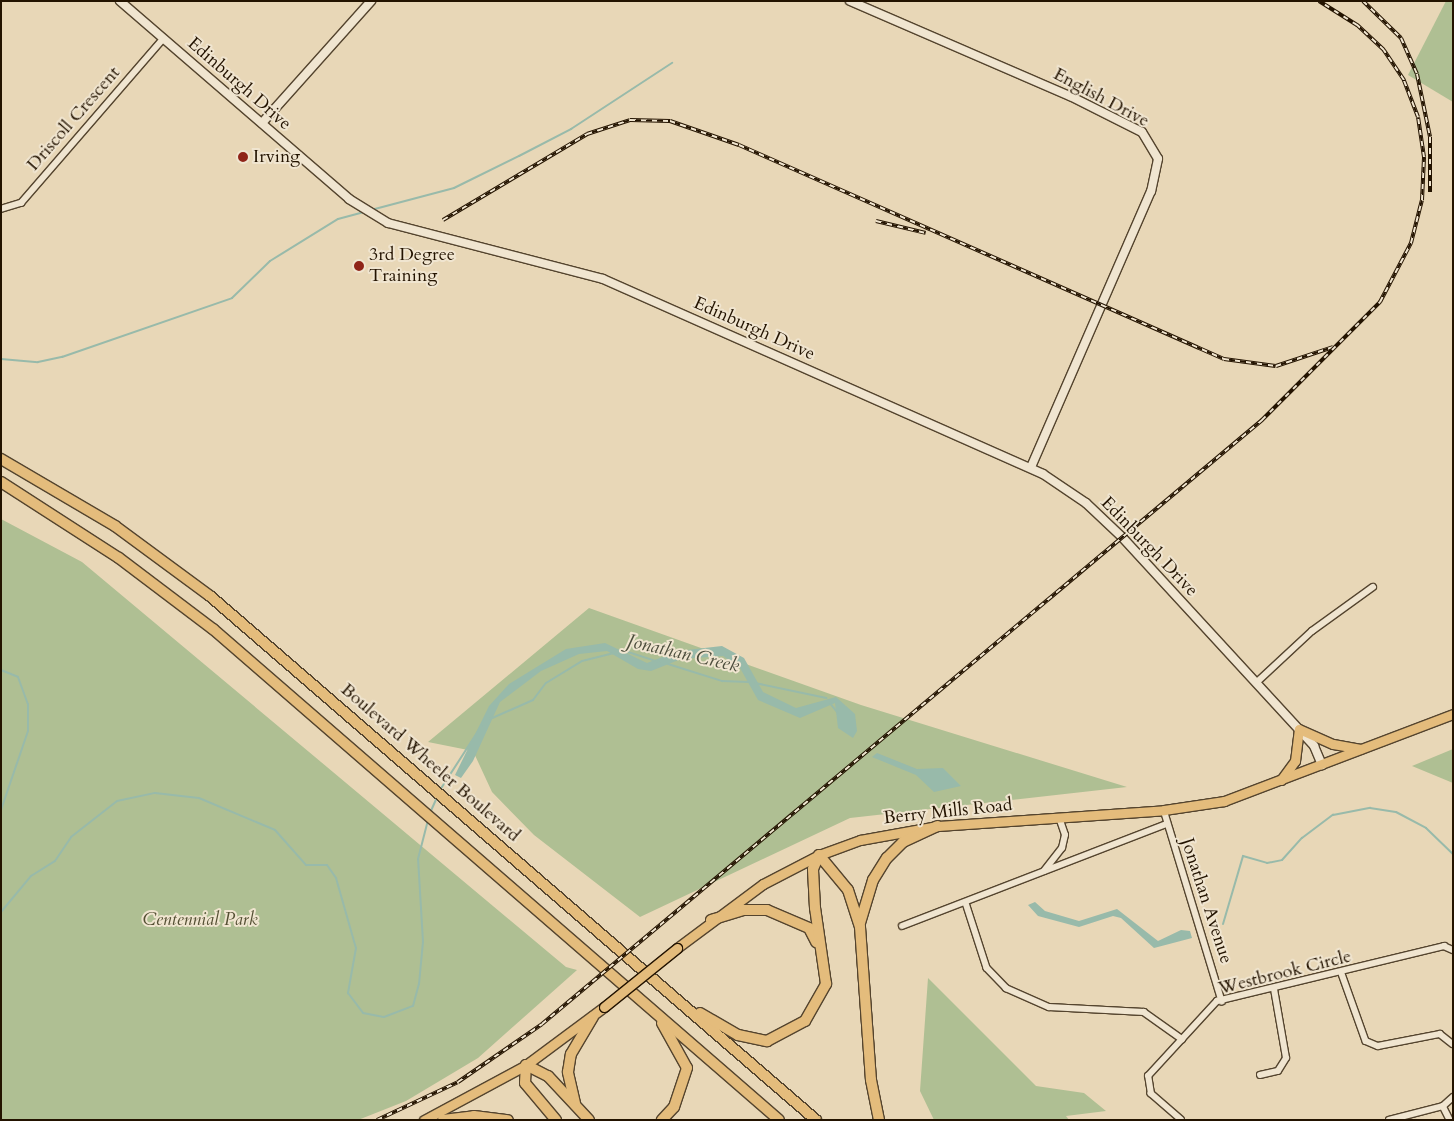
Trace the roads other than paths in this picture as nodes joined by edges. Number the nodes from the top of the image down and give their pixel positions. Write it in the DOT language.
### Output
graph roads {
  1 [pos="120,1"];
  2 [pos="371,1"];
  3 [pos="850,1"];
  4 [pos="163,39"];
  5 [pos="262,123"];
  6 [pos="1,209"];
  7 [pos="1,459"];
  8 [pos="1030,467"];
  9 [pos="1,482"];
  10 [pos="1373,587"];
  11 [pos="1256,683"];
  12 [pos="1453,714"];
  13 [pos="1299,729"];
  14 [pos="1363,749"];
  15 [pos="1322,765"];
  16 [pos="1278,782"];
  17 [pos="1164,810"];
  18 [pos="1058,818"];
  19 [pos="1166,824"];
  20 [pos="938,826"];
  21 [pos="818,854"];
  22 [pos="1042,874"];
  23 [pos="966,903"];
  24 [pos="711,920"];
  25 [pos="902,926"];
  26 [pos="860,927"];
  27 [pos="819,948"];
  28 [pos="1453,950"];
  29 [pos="1342,974"];
  30 [pos="1274,989"];
  31 [pos="1222,1001"];
  32 [pos="684,1004"];
  33 [pos="651,1008"];
  34 [pos="593,1017"];
  35 [pos="1182,1039"];
  36 [pos="1453,1044"];
  37 [pos="526,1065"];
  38 [pos="1260,1075"];
  39 [pos="1453,1097"];
  40 [pos="1443,1106"];
  41 [pos="577,1107"];
  42 [pos="424,1120"];
  43 [pos="443,1120"];
  44 [pos="508,1120"];
  45 [pos="556,1120"];
  46 [pos="589,1120"];
  47 [pos="662,1120"];
  48 [pos="779,1120"];
  49 [pos="816,1120"];
  50 [pos="879,1120"];
  51 [pos="1181,1120"];
  52 [pos="1388,1120"];
  53 [pos="1450,1120"];
  1 -- 4 [label="street, Edinburgh Drive"];
  2 -- 5 [label="street"];
  3 -- 8 [label="street, English Drive"];
  4 -- 5 [label="street, Edinburgh Drive"];
  4 -- 6 [label="street, Driscoll Crescent"];
  5 -- 8 [label="street, Edinburgh Drive"];
  7 -- 32 [label="highway, Boulevard Wheeler Boulevard"];
  8 -- 11 [label="street, Edinburgh Drive"];
  9 -- 33 [label="highway"];
  10 -- 11 [label="street"];
  11 -- 13 [label="street, Edinburgh Drive"];
  12 -- 14 [label="main road, Berry Mills Road"];
  13 -- 14 [label="main road"];
  13 -- 15 [label="street, Edinburgh Drive"];
  13 -- 16 [label="main road"];
  14 -- 15 [label="main road, Berry Mills Road"];
  15 -- 16 [label="main road, Berry Mills Road"];
  16 -- 17 [label="main road, Berry Mills Road"];
  17 -- 18 [label="main road, Berry Mills Road"];
  17 -- 19 [label="street, Jonathan Avenue"];
  18 -- 20 [label="main road, Berry Mills Road"];
  18 -- 22 [label="street"];
  19 -- 22 [label="street"];
  19 -- 31 [label="street, Jonathan Avenue"];
  20 -- 21 [label="main road, Berry Mills Road"];
  20 -- 26 [label="highway"];
  21 -- 24 [label="main road, Berry Mills Road"];
  21 -- 26 [label="highway"];
  21 -- 27 [label="highway"];
  22 -- 23 [label="street"];
  23 -- 25 [label="street"];
  23 -- 35 [label="street"];
  24 -- 27 [label="highway"];
  24 -- 34 [label="main road, Berry Mills Road, bridge"];
  26 -- 50 [label="highway"];
  27 -- 32 [label="highway"];
  28 -- 29 [label="street, Westbrook Circle"];
  29 -- 30 [label="street, Westbrook Circle"];
  29 -- 36 [label="street"];
  30 -- 31 [label="street, Westbrook Circle"];
  30 -- 38 [label="street"];
  31 -- 35 [label="street, Westbrook Circle"];
  32 -- 49 [label="highway, Boulevard Wheeler Boulevard"];
  33 -- 47 [label="highway"];
  33 -- 48 [label="highway"];
  34 -- 37 [label="main road, Berry Mills Road"];
  34 -- 41 [label="highway"];
  35 -- 51 [label="street, Westbrook Circle"];
  37 -- 41 [label="highway"];
  37 -- 42 [label="main road, Berry Mills Road"];
  37 -- 45 [label="highway"];
  39 -- 40 [label="street"];
  40 -- 52 [label="street"];
  40 -- 53 [label="street"];
  41 -- 46 [label="highway"];
  43 -- 44 [label="highway"];
}
